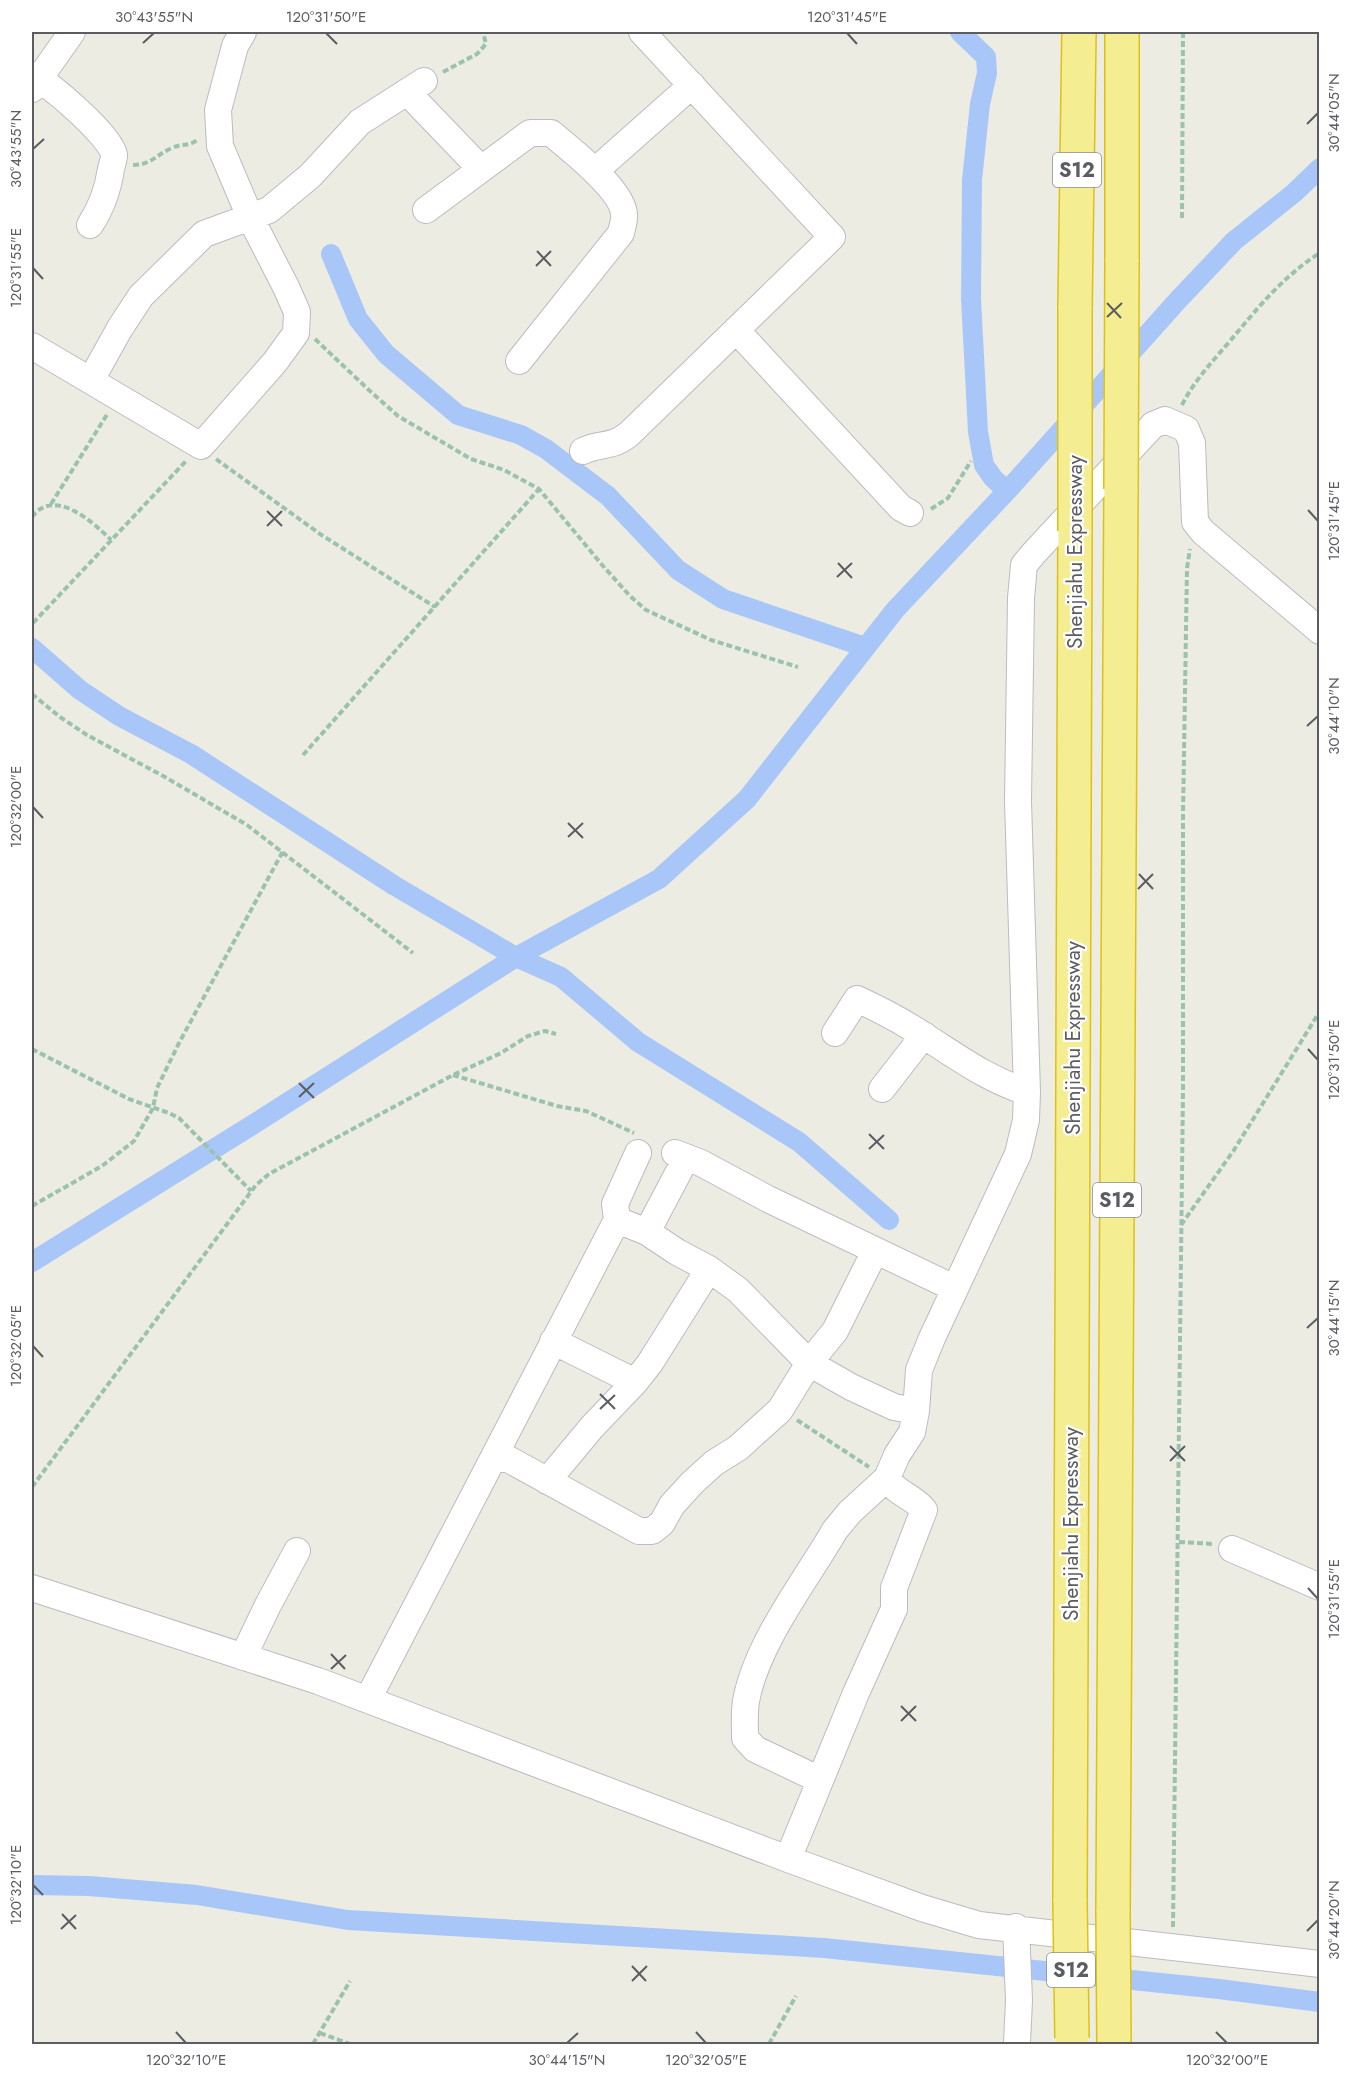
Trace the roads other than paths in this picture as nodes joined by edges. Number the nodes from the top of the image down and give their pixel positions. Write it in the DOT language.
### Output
graph roads {
  1 [pos="72,32"];
  2 [pos="243,32"];
  3 [pos="642,32"];
  4 [pos="1078,32"];
  5 [pos="1122,32"];
  6 [pos="34,80"];
  7 [pos="692,85"];
  8 [pos="481,169"];
  9 [pos="595,171"];
  10 [pos="426,210"];
  11 [pos="250,217"];
  12 [pos="90,225"];
  13 [pos="736,330"];
  14 [pos="32,346"];
  15 [pos="519,361"];
  16 [pos="91,380"];
  17 [pos="583,451"];
  18 [pos="910,513"];
  19 [pos="1320,632"];
  20 [pos="835,1033"];
  21 [pos="924,1035"];
  22 [pos="882,1089"];
  23 [pos="1027,1092"];
  24 [pos="638,1144"];
  25 [pos="617,1220"];
  26 [pos="647,1232"];
  27 [pos="875,1251"];
  28 [pos="709,1269"];
  29 [pos="954,1288"];
  30 [pos="553,1341"];
  31 [pos="809,1363"];
  32 [pos="635,1382"];
  33 [pos="916,1411"];
  34 [pos="494,1458"];
  35 [pos="887,1478"];
  36 [pos="547,1481"];
  37 [pos="1232,1549"];
  38 [pos="297,1551"];
  39 [pos="1320,1587"];
  40 [pos="32,1588"];
  41 [pos="243,1657"];
  42 [pos="368,1699"];
  43 [pos="820,1780"];
  44 [pos="788,1859"];
  45 [pos="1016,1935"];
  46 [pos="1320,1964"];
  47 [pos="1072,2041"];
  48 [pos="1017,2044"];
  49 [pos="1114,2044"];
  1 -- 6 [label="street"];
  2 -- 11 [label="street"];
  3 -- 7 [label="street"];
  4 -- 47 [label="highway, Shenjiahu Expressway / S12, bridge"];
  5 -- 49 [label="highway, Shenjiahu Expressway / S12, bridge"];
  6 -- 12 [label="street"];
  7 -- 9 [label="street"];
  7 -- 13 [label="street"];
  8 -- 9 [label="street"];
  8 -- 10 [label="street"];
  8 -- 11 [label="street"];
  9 -- 15 [label="street"];
  11 -- 16 [label="street"];
  11 -- 16 [label="street"];
  13 -- 17 [label="street"];
  13 -- 18 [label="street"];
  14 -- 16 [label="street"];
  19 -- 23 [label="street"];
  20 -- 21 [label="street"];
  21 -- 22 [label="street"];
  21 -- 23 [label="street"];
  23 -- 29 [label="street"];
  24 -- 25 [label="street"];
  25 -- 26 [label="street"];
  25 -- 30 [label="street"];
  26 -- 27 [label="street"];
  26 -- 28 [label="street"];
  27 -- 29 [label="street"];
  27 -- 31 [label="street"];
  28 -- 31 [label="street"];
  28 -- 32 [label="street"];
  29 -- 33 [label="street"];
  30 -- 32 [label="street"];
  30 -- 34 [label="street"];
  31 -- 33 [label="street"];
  31 -- 36 [label="street"];
  32 -- 36 [label="street"];
  33 -- 35 [label="street"];
  34 -- 36 [label="street"];
  34 -- 42 [label="street"];
  35 -- 43 [label="street"];
  35 -- 43 [label="street"];
  37 -- 39 [label="street"];
  38 -- 41 [label="street"];
  40 -- 41 [label="street"];
  41 -- 42 [label="street"];
  42 -- 44 [label="street"];
  43 -- 44 [label="street"];
  44 -- 45 [label="street"];
  45 -- 46 [label="street"];
  45 -- 48 [label="street"];
}
